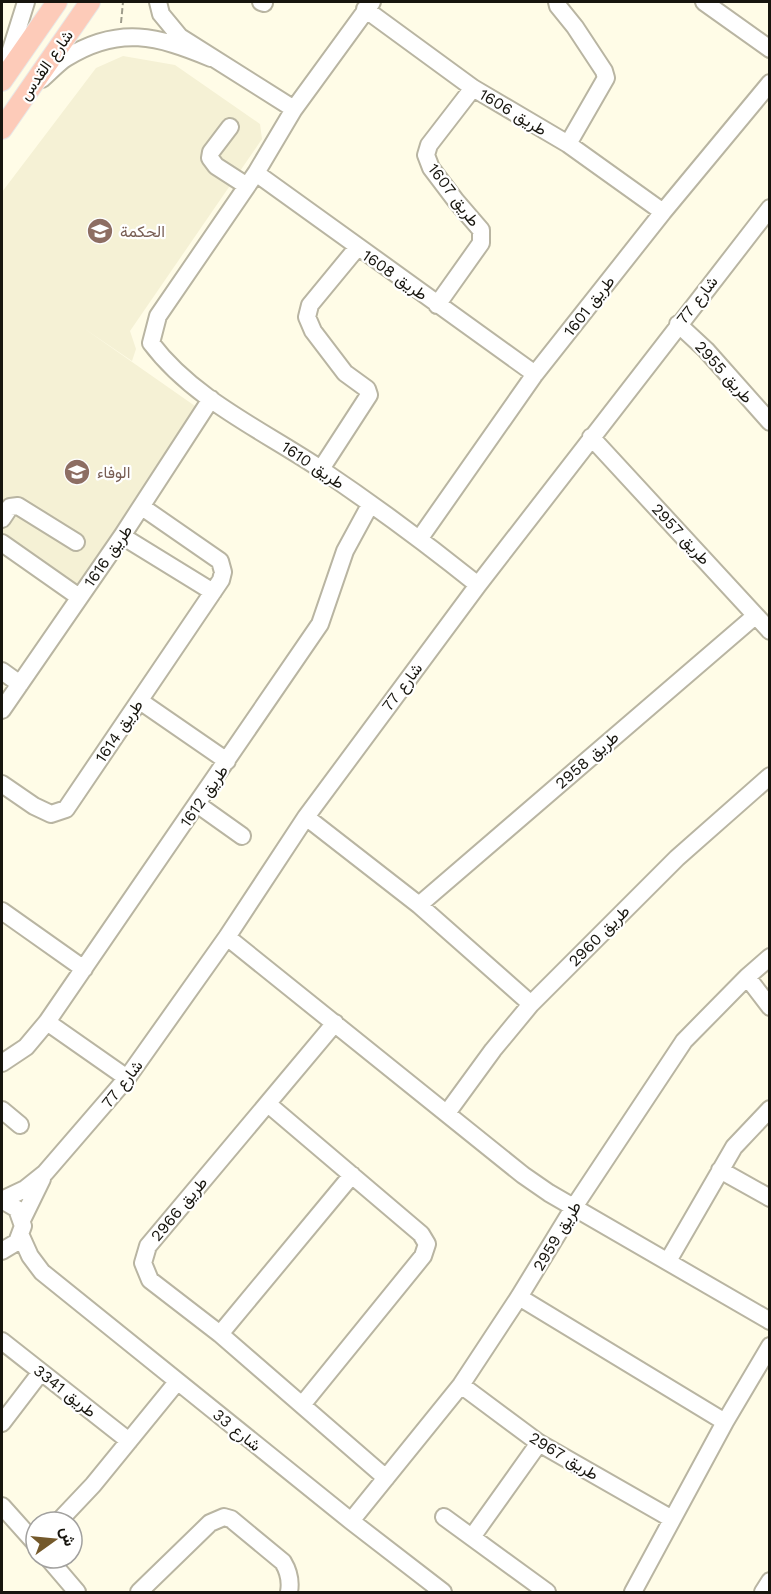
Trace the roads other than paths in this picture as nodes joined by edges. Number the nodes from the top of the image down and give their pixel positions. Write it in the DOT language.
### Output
graph roads {
  1 [pos="26,2"];
  2 [pos="57,2"];
  3 [pos="90,2"];
  4 [pos="158,2"];
  5 [pos="557,2"];
  6 [pos="704,2"];
  7 [pos="368,5"];
  8 [pos="770,49"];
  9 [pos="211,58"];
  10 [pos="2,81"];
  11 [pos="770,83"];
  12 [pos="473,88"];
  13 [pos="25,95"];
  14 [pos="294,109"];
  15 [pos="230,127"];
  16 [pos="2,129"];
  17 [pos="568,144"];
  18 [pos="251,179"];
  19 [pos="770,208"];
  20 [pos="663,212"];
  21 [pos="357,248"];
  22 [pos="437,305"];
  23 [pos="678,324"];
  24 [pos="535,374"];
  25 [pos="211,399"];
  26 [pos="770,422"];
  27 [pos="591,437"];
  28 [pos="321,469"];
  29 [pos="370,505"];
  30 [pos="142,507"];
  31 [pos="2,519"];
  32 [pos="122,536"];
  33 [pos="420,538"];
  34 [pos="76,542"];
  35 [pos="2,543"];
  36 [pos="478,585"];
  37 [pos="213,592"];
  38 [pos="79,597"];
  39 [pos="755,615"];
  40 [pos="770,632"];
  41 [pos="2,671"];
  42 [pos="20,684"];
  43 [pos="140,701"];
  44 [pos="2,710"];
  45 [pos="227,761"];
  46 [pos="770,776"];
  47 [pos="2,784"];
  48 [pos="197,804"];
  49 [pos="306,817"];
  50 [pos="242,836"];
  51 [pos="419,905"];
  52 [pos="2,911"];
  53 [pos="227,937"];
  54 [pos="770,957"];
  55 [pos="84,969"];
  56 [pos="747,977"];
  57 [pos="531,1004"];
  58 [pos="770,1007"];
  59 [pos="47,1022"];
  60 [pos="335,1023"];
  61 [pos="2,1063"];
  62 [pos="127,1078"];
  63 [pos="268,1104"];
  64 [pos="770,1109"];
  65 [pos="2,1110"];
  66 [pos="447,1113"];
  67 [pos="20,1125"];
  68 [pos="720,1170"];
  69 [pos="45,1173"];
  70 [pos="352,1175"];
  71 [pos="770,1198"];
  72 [pos="2,1200"];
  73 [pos="574,1207"];
  74 [pos="22,1228"];
  75 [pos="4,1250"];
  76 [pos="668,1261"];
  77 [pos="35,1264"];
  78 [pos="519,1297"];
  79 [pos="770,1322"];
  80 [pos="220,1334"];
  81 [pos="2,1341"];
  82 [pos="770,1346"];
  83 [pos="41,1371"];
  84 [pos="177,1382"];
  85 [pos="461,1385"];
  86 [pos="302,1405"];
  87 [pos="725,1422"];
  88 [pos="2,1423"];
  89 [pos="129,1441"];
  90 [pos="539,1443"];
  91 [pos="386,1478"];
  92 [pos="2,1506"];
  93 [pos="69,1510"];
  94 [pos="444,1517"];
  95 [pos="672,1519"];
  96 [pos="351,1521"];
  97 [pos="24,1530"];
  98 [pos="471,1537"];
  99 [pos="58,1570"];
  100 [pos="770,1581"];
  101 [pos="431,1589"];
  102 [pos="77,1593"];
  103 [pos="139,1593"];
  104 [pos="289,1593"];
  105 [pos="547,1593"];
  106 [pos="633,1593"];
  107 [pos="763,1593"];
  1 -- 10 [label="street"];
  2 -- 10 [label="main road, شارع القدس"];
  3 -- 13 [label="main road, شارع القدس"];
  4 -- 9 [label="street"];
  5 -- 17 [label="street"];
  6 -- 8 [label="street"];
  7 -- 12 [label="street, طريق 1606"];
  7 -- 14 [label="street"];
  9 -- 13 [label="street"];
  9 -- 14 [label="street"];
  11 -- 20 [label="street, طريق 1601"];
  12 -- 17 [label="street, طريق 1606"];
  12 -- 22 [label="street, طريق 1607"];
  13 -- 16 [label="main road, شارع القدس"];
  14 -- 18 [label="street"];
  15 -- 18 [label="street, طريق 1608"];
  17 -- 20 [label="street, طريق 1606"];
  18 -- 21 [label="street, طريق 1608"];
  18 -- 25 [label="street, طريق 1610"];
  19 -- 23 [label="street, شارع 77"];
  20 -- 24 [label="street, طريق 1601"];
  21 -- 22 [label="street, طريق 1608"];
  21 -- 28 [label="street"];
  22 -- 24 [label="street, طريق 1608"];
  23 -- 26 [label="street, طريق 2955"];
  23 -- 27 [label="street, شارع 77"];
  24 -- 33 [label="street, طريق 1601"];
  25 -- 28 [label="street, طريق 1610"];
  25 -- 30 [label="street, طريق 1616"];
  27 -- 36 [label="street, شارع 77"];
  27 -- 39 [label="street, طريق 2957"];
  28 -- 29 [label="street, طريق 1610"];
  29 -- 33 [label="street, طريق 1610"];
  29 -- 45 [label="street, طريق 1612"];
  30 -- 32 [label="street, طريق 1616"];
  30 -- 37 [label="street, طريق 1614"];
  31 -- 34 [label="street"];
  32 -- 37 [label="street"];
  32 -- 38 [label="street, طريق 1616"];
  33 -- 36 [label="street, طريق 1610"];
  35 -- 38 [label="street"];
  36 -- 49 [label="street, شارع 77"];
  37 -- 43 [label="street, طريق 1614"];
  38 -- 42 [label="street, طريق 1616"];
  39 -- 40 [label="street, طريق 2957"];
  39 -- 51 [label="street, طريق 2958"];
  41 -- 42 [label="street"];
  42 -- 44 [label="street, طريق 1616"];
  43 -- 45 [label="street"];
  43 -- 47 [label="street, طريق 1614"];
  45 -- 48 [label="street, طريق 1612"];
  46 -- 57 [label="street, طريق 2960"];
  48 -- 50 [label="street"];
  48 -- 55 [label="street, طريق 1612"];
  49 -- 51 [label="street"];
  49 -- 53 [label="street, شارع 77"];
  51 -- 57 [label="street"];
  52 -- 55 [label="street"];
  53 -- 60 [label="street"];
  53 -- 62 [label="street, شارع 77"];
  54 -- 56 [label="street, طريق 2959"];
  55 -- 59 [label="street, طريق 1612"];
  56 -- 58 [label="street"];
  56 -- 73 [label="street, طريق 2959"];
  57 -- 66 [label="street, طريق 2960"];
  59 -- 61 [label="street, طريق 1612"];
  59 -- 62 [label="street"];
  60 -- 63 [label="street, طريق 2966"];
  60 -- 66 [label="street"];
  62 -- 69 [label="street, شارع 77"];
  63 -- 70 [label="street"];
  63 -- 80 [label="street, طريق 2966"];
  64 -- 68 [label="street"];
  65 -- 67 [label="street"];
  66 -- 73 [label="street"];
  68 -- 71 [label="street"];
  68 -- 76 [label="street"];
  69 -- 72 [label="street, شارع 77"];
  69 -- 74 [label="street, شارع 77"];
  70 -- 80 [label="street"];
  70 -- 86 [label="street"];
  72 -- 74 [label="street, شارع 33"];
  73 -- 76 [label="street"];
  73 -- 78 [label="street, طريق 2959"];
  74 -- 75 [label="street"];
  74 -- 77 [label="street, شارع 33"];
  75 -- 77 [label="street, شارع 33"];
  76 -- 79 [label="street"];
  77 -- 84 [label="street, شارع 33"];
  78 -- 85 [label="street, طريق 2959"];
  78 -- 87 [label="street"];
  80 -- 86 [label="street, طريق 2966"];
  81 -- 83 [label="street, طريق 3341"];
  82 -- 87 [label="street"];
  83 -- 88 [label="street"];
  83 -- 89 [label="street, طريق 3341"];
  84 -- 89 [label="street"];
  84 -- 96 [label="street, شارع 33"];
  85 -- 90 [label="street, طريق 2967"];
  85 -- 91 [label="street, طريق 2959"];
  86 -- 91 [label="street, طريق 2966"];
  87 -- 95 [label="street"];
  89 -- 93 [label="street"];
  90 -- 95 [label="street, طريق 2967"];
  90 -- 98 [label="street"];
  91 -- 96 [label="street, طريق 2959"];
  92 -- 97 [label="street"];
  94 -- 98 [label="street"];
  95 -- 106 [label="street"];
  96 -- 101 [label="street, شارع 33"];
  98 -- 105 [label="street"];
  99 -- 102 [label="street"];
  100 -- 107 [label="street"];
  103 -- 104 [label="street"];
}
